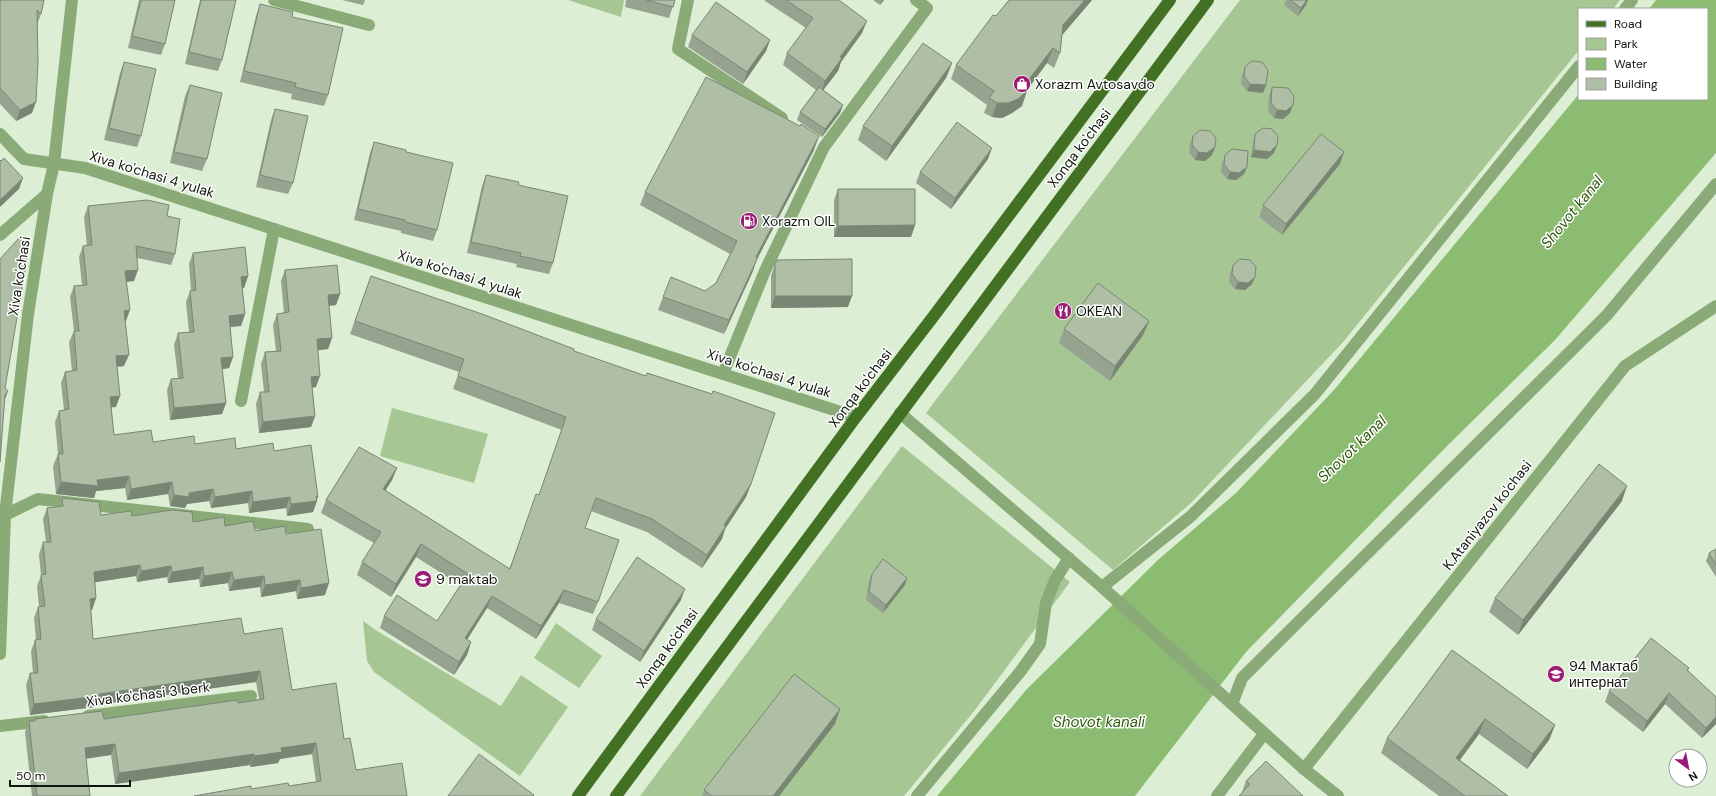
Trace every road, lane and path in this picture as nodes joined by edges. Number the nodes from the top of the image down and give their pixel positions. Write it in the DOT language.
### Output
graph roads {
  1 [pos="72,0"];
  2 [pos="274,0"];
  3 [pos="688,0"];
  4 [pos="916,0"];
  5 [pos="1170,0"];
  6 [pos="1208,0"];
  7 [pos="1632,0"];
  8 [pos="1626,8"];
  9 [pos="369,25"];
  10 [pos="1578,67"];
  11 [pos="792,125"];
  12 [pos="0,134"];
  13 [pos="811,138"];
  14 [pos="824,147"];
  15 [pos="54,164"];
  16 [pos="1716,184"];
  17 [pos="47,194"];
  18 [pos="274,229"];
  19 [pos="0,235"];
  20 [pos="1716,306"];
  21 [pos="723,374"];
  22 [pos="241,400"];
  23 [pos="900,413"];
  24 [pos="856,417"];
  25 [pos="2,514"];
  26 [pos="308,529"];
  27 [pos="1069,558"];
  28 [pos="1102,587"];
  29 [pos="0,654"];
  30 [pos="251,696"];
  31 [pos="1232,704"];
  32 [pos="79,717"];
  33 [pos="55,720"];
  34 [pos="0,726"];
  35 [pos="1264,734"];
  36 [pos="1304,769"];
  37 [pos="578,796"];
  38 [pos="616,796"];
  39 [pos="917,796"];
  40 [pos="1217,796"];
  41 [pos="1338,796"];
  1 -- 15 [label="street, Xiva ko'chasi"];
  2 -- 9 [label="street"];
  3 -- 11 [label="street"];
  4 -- 14 [label="street"];
  5 -- 24 [label="main road, Xonqa ko'chasi"];
  6 -- 23 [label="main road, Xonqa ko'chasi"];
  7 -- 8 [label="street"];
  10 -- 28 [label="street"];
  12 -- 15 [label="street, Xiva ko'chasi 4 yulak"];
  13 -- 14 [label="street"];
  14 -- 21 [label="street"];
  15 -- 17 [label="street, Xiva ko'chasi"];
  15 -- 18 [label="street, Xiva ko'chasi 4 yulak"];
  16 -- 31 [label="street"];
  17 -- 19 [label="street"];
  17 -- 25 [label="street, Xiva ko'chasi"];
  18 -- 21 [label="street, Xiva ko'chasi 4 yulak"];
  18 -- 22 [label="street"];
  20 -- 36 [label="street, K.Ataniyazov ko'chasi"];
  21 -- 24 [label="street, Xiva ko'chasi 4 yulak"];
  23 -- 27 [label="street"];
  23 -- 38 [label="main road, Xonqa ko'chasi"];
  24 -- 37 [label="main road, Xonqa ko'chasi"];
  25 -- 26 [label="street"];
  25 -- 29 [label="street, Xiva ko'chasi"];
  27 -- 28 [label="street"];
  27 -- 39 [label="street"];
  28 -- 31 [label="street"];
  30 -- 32 [label="street, Xiva ko'chasi 3 berk"];
  31 -- 35 [label="street"];
  33 -- 34 [label="street"];
  35 -- 36 [label="street"];
  35 -- 40 [label="street"];
  36 -- 41 [label="street"];
}
